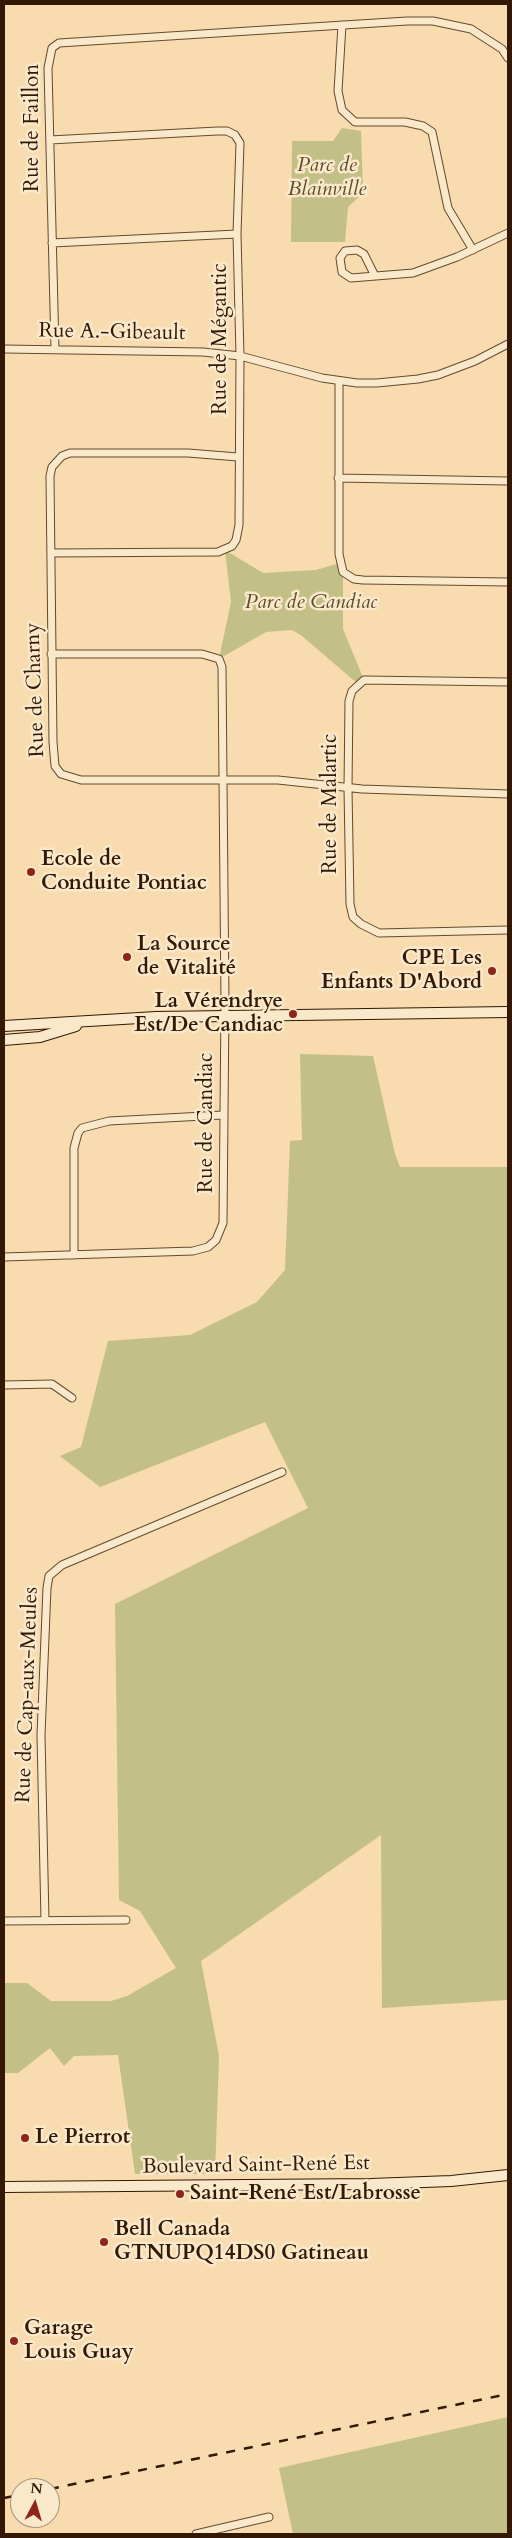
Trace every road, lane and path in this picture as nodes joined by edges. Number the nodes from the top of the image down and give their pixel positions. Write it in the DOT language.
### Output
graph roads {
  1 [pos="342,25"];
  2 [pos="508,58"];
  3 [pos="50,140"];
  4 [pos="508,232"];
  5 [pos="237,234"];
  6 [pos="52,243"];
  7 [pos="474,250"];
  8 [pos="375,276"];
  9 [pos="508,344"];
  10 [pos="4,349"];
  11 [pos="56,349"];
  12 [pos="240,356"];
  13 [pos="338,381"];
  14 [pos="238,457"];
  15 [pos="338,478"];
  16 [pos="508,480"];
  17 [pos="51,553"];
  18 [pos="508,582"];
  19 [pos="52,654"];
  20 [pos="508,682"];
  21 [pos="224,781"];
  22 [pos="348,788"];
  23 [pos="508,794"];
  24 [pos="508,930"];
  25 [pos="508,1012"];
  26 [pos="225,1016"];
  27 [pos="4,1022"];
  28 [pos="87,1022"];
  29 [pos="4,1026"];
  30 [pos="23,1026"];
  31 [pos="4,1040"];
  32 [pos="25,1040"];
  33 [pos="4,1046"];
  34 [pos="223,1115"];
  35 [pos="74,1256"];
  36 [pos="4,1257"];
  37 [pos="4,1385"];
  38 [pos="72,1398"];
  39 [pos="282,1472"];
  40 [pos="45,1920"];
  41 [pos="126,1920"];
  42 [pos="4,1921"];
  43 [pos="508,2175"];
  44 [pos="4,2187"];
  45 [pos="268,2517"];
  46 [pos="196,2534"];
  1 -- 2 [label="street, Rue de Faillon"];
  1 -- 3 [label="street, Rue de Faillon"];
  1 -- 7 [label="street"];
  3 -- 5 [label="street, Rue de Mégantic"];
  3 -- 6 [label="street, Rue de Faillon"];
  4 -- 7 [label="street"];
  5 -- 6 [label="street"];
  5 -- 12 [label="street, Rue de Mégantic"];
  6 -- 11 [label="street, Rue de Faillon"];
  7 -- 8 [label="street"];
  8 -- 8 [label="street"];
  9 -- 13 [label="street, Rue A.-Gibeault"];
  10 -- 11 [label="street, Rue A.-Gibeault"];
  11 -- 12 [label="street, Rue A.-Gibeault"];
  12 -- 13 [label="street, Rue A.-Gibeault"];
  12 -- 14 [label="street, Rue de Mégantic"];
  13 -- 15 [label="street"];
  14 -- 17 [label="street, Rue de Mégantic"];
  14 -- 17 [label="street, Rue de Charny"];
  15 -- 16 [label="street"];
  15 -- 18 [label="street"];
  17 -- 19 [label="street, Rue de Charny"];
  19 -- 21 [label="street, Rue de Charny"];
  19 -- 21 [label="street, Rue de Candiac"];
  20 -- 22 [label="street, Rue de Malartic"];
  21 -- 22 [label="street, Rue de Charny"];
  21 -- 26 [label="street, Rue de Candiac"];
  22 -- 23 [label="street, Rue de Charny"];
  22 -- 24 [label="street, Rue de Malartic"];
  25 -- 26 [label="street"];
  26 -- 28 [label="street"];
  26 -- 34 [label="street, Rue de Candiac"];
  27 -- 30 [label="street"];
  28 -- 30 [label="street"];
  28 -- 32 [label="street"];
  29 -- 30 [label="street"];
  31 -- 32 [label="street"];
  32 -- 33 [label="street"];
  34 -- 35 [label="street, Rue de Candiac"];
  34 -- 35 [label="street"];
  35 -- 36 [label="street, Rue de Candiac"];
  37 -- 38 [label="street"];
  39 -- 40 [label="street, Rue de Cap-aux-Meules"];
  40 -- 41 [label="street"];
  40 -- 42 [label="street"];
  43 -- 44 [label="street, Boulevard Saint-René Est"];
  45 -- 46 [label="street"];
}
